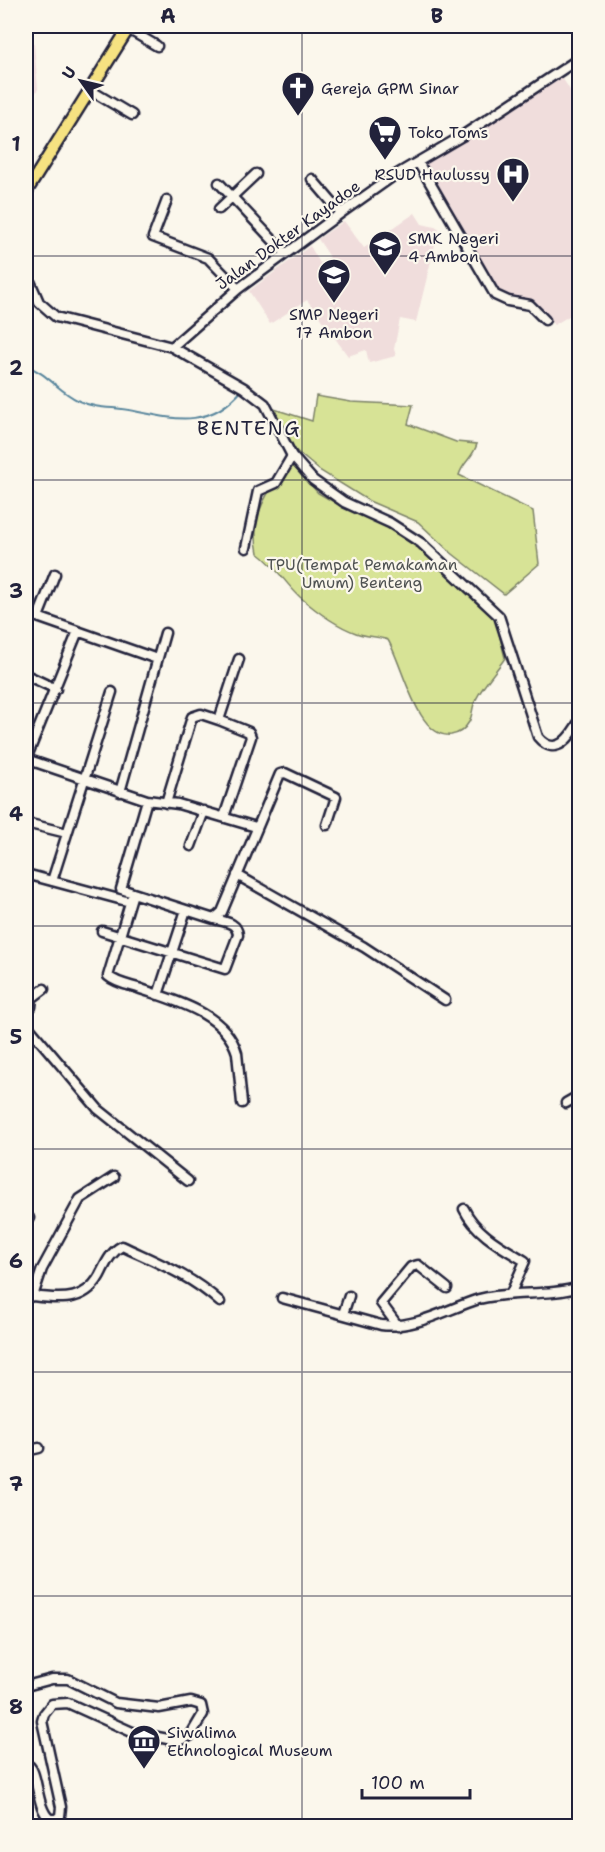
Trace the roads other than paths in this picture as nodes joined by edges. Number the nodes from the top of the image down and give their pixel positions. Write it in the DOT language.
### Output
graph roads {
  1 [pos="129,27"];
  2 [pos="157,46"];
  3 [pos="579,58"];
  4 [pos="90,90"];
  5 [pos="132,115"];
  6 [pos="418,162"];
  7 [pos="256,174"];
  8 [pos="312,179"];
  9 [pos="219,183"];
  10 [pos="26,192"];
  11 [pos="233,197"];
  12 [pos="167,200"];
  13 [pos="219,209"];
  14 [pos="341,213"];
  15 [pos="285,253"];
  16 [pos="26,272"];
  17 [pos="238,289"];
  18 [pos="545,320"];
  19 [pos="172,347"];
  20 [pos="292,456"];
  21 [pos="246,548"];
  22 [pos="55,574"];
  23 [pos="26,613"];
  24 [pos="38,617"];
  25 [pos="78,631"];
  26 [pos="165,633"];
  27 [pos="157,659"];
  28 [pos="239,659"];
  29 [pos="26,675"];
  30 [pos="56,688"];
  31 [pos="112,692"];
  32 [pos="219,720"];
  33 [pos="579,720"];
  34 [pos="26,759"];
  35 [pos="84,778"];
  36 [pos="120,792"];
  37 [pos="147,800"];
  38 [pos="166,803"];
  39 [pos="204,811"];
  40 [pos="224,817"];
  41 [pos="26,824"];
  42 [pos="327,825"];
  43 [pos="256,827"];
  44 [pos="68,833"];
  45 [pos="191,846"];
  46 [pos="26,874"];
  47 [pos="237,875"];
  48 [pos="52,881"];
  49 [pos="121,889"];
  50 [pos="131,897"];
  51 [pos="118,899"];
  52 [pos="186,910"];
  53 [pos="214,919"];
  54 [pos="102,931"];
  55 [pos="118,935"];
  56 [pos="172,953"];
  57 [pos="44,989"];
  58 [pos="158,995"];
  59 [pos="445,1000"];
  60 [pos="26,1012"];
  61 [pos="26,1024"];
  62 [pos="29,1035"];
  63 [pos="579,1095"];
  64 [pos="242,1103"];
  65 [pos="566,1103"];
  66 [pos="114,1177"];
  67 [pos="188,1181"];
  68 [pos="464,1209"];
  69 [pos="579,1287"];
  70 [pos="447,1288"];
  71 [pos="511,1293"];
  72 [pos="349,1296"];
  73 [pos="29,1297"];
  74 [pos="282,1298"];
  75 [pos="220,1302"];
  76 [pos="342,1314"];
  77 [pos="398,1326"];
  78 [pos="39,1448"];
  79 [pos="26,1451"];
  80 [pos="26,1686"];
  81 [pos="26,1764"];
  1 -- 2 [label="street"];
  1 -- 4 [label="main road"];
  3 -- 6 [label="street, Jalan Dokter Kayadoe"];
  4 -- 5 [label="street"];
  4 -- 10 [label="main road"];
  6 -- 14 [label="street, Jalan Dokter Kayadoe"];
  6 -- 18 [label="street"];
  7 -- 11 [label="street"];
  8 -- 14 [label="street"];
  9 -- 11 [label="street"];
  11 -- 13 [label="street"];
  11 -- 15 [label="street"];
  12 -- 17 [label="street"];
  14 -- 15 [label="street, Jalan Dokter Kayadoe"];
  15 -- 17 [label="street, Jalan Dokter Kayadoe"];
  16 -- 19 [label="street"];
  17 -- 19 [label="street, Jalan Dokter Kayadoe"];
  19 -- 20 [label="street"];
  20 -- 21 [label="street"];
  20 -- 33 [label="street"];
  22 -- 24 [label="street"];
  23 -- 24 [label="street"];
  24 -- 25 [label="street"];
  25 -- 27 [label="street"];
  25 -- 30 [label="street"];
  26 -- 27 [label="street"];
  27 -- 36 [label="street"];
  28 -- 32 [label="street"];
  29 -- 30 [label="street"];
  30 -- 34 [label="street"];
  31 -- 35 [label="street"];
  32 -- 38 [label="street"];
  32 -- 40 [label="street"];
  34 -- 35 [label="street"];
  35 -- 36 [label="street"];
  35 -- 44 [label="street"];
  36 -- 37 [label="street"];
  37 -- 38 [label="street"];
  37 -- 49 [label="street"];
  38 -- 39 [label="street"];
  39 -- 40 [label="street"];
  39 -- 45 [label="street"];
  40 -- 43 [label="street"];
  41 -- 44 [label="street"];
  42 -- 43 [label="street"];
  43 -- 47 [label="street"];
  44 -- 48 [label="street"];
  46 -- 48 [label="street"];
  47 -- 53 [label="street"];
  47 -- 59 [label="street"];
  48 -- 51 [label="street"];
  49 -- 50 [label="street"];
  49 -- 51 [label="street"];
  50 -- 51 [label="street"];
  50 -- 52 [label="street"];
  50 -- 55 [label="street"];
  52 -- 53 [label="street"];
  52 -- 56 [label="street"];
  53 -- 56 [label="street"];
  54 -- 55 [label="street"];
  55 -- 56 [label="street"];
  55 -- 58 [label="street"];
  56 -- 58 [label="street"];
  57 -- 60 [label="street"];
  58 -- 64 [label="street"];
  61 -- 62 [label="street"];
  62 -- 67 [label="street"];
  63 -- 65 [label="street"];
  66 -- 73 [label="street"];
  68 -- 71 [label="street"];
  69 -- 71 [label="street"];
  70 -- 77 [label="street"];
  71 -- 77 [label="street"];
  72 -- 76 [label="street"];
  73 -- 75 [label="street"];
  74 -- 76 [label="street"];
  76 -- 77 [label="street"];
  78 -- 79 [label="street"];
  80 -- 81 [label="street"];
}
